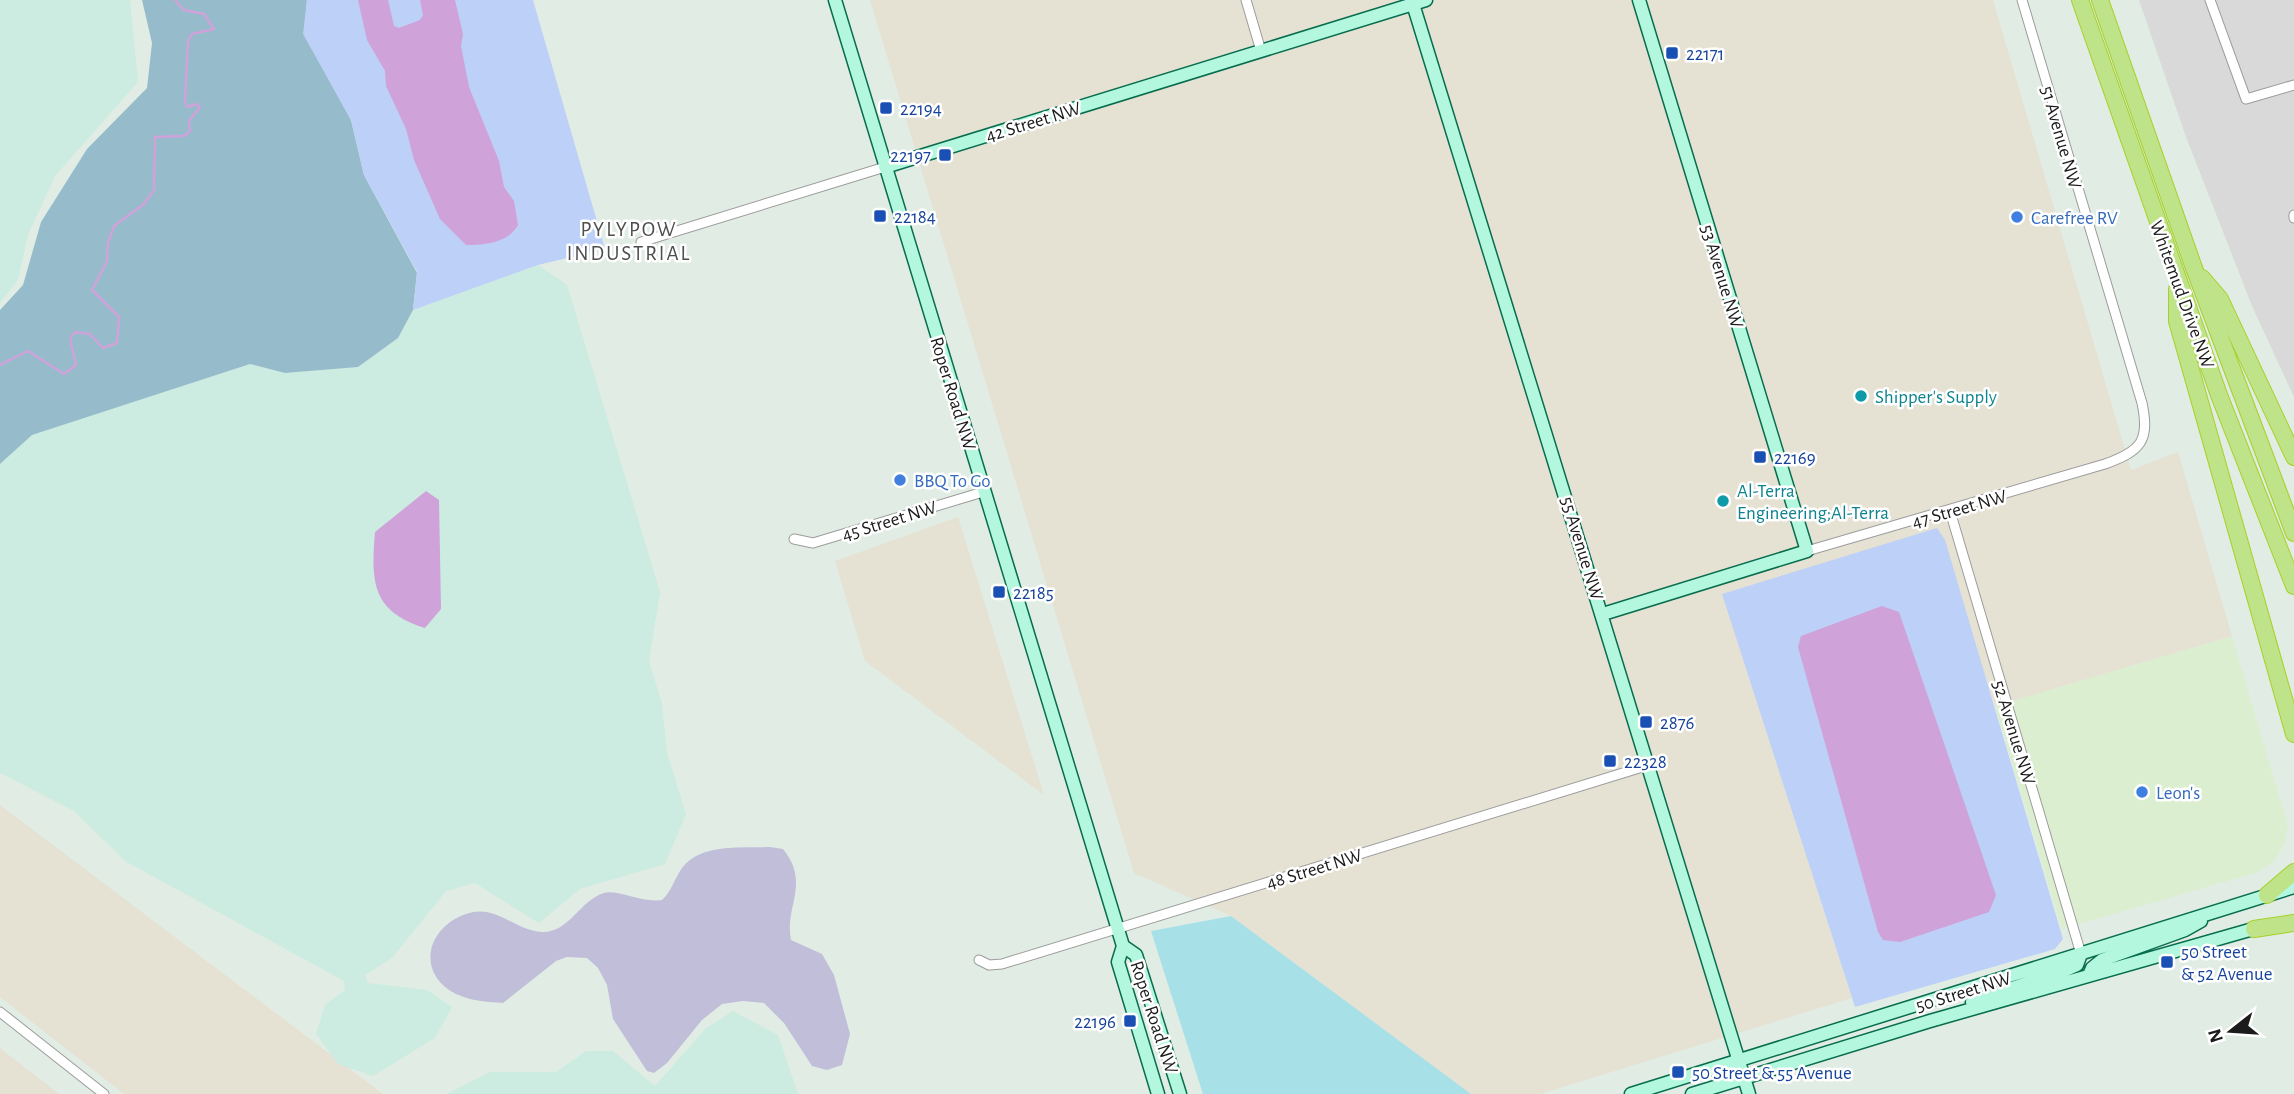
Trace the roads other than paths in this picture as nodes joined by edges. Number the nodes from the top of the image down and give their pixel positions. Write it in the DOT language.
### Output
graph roads {
  1 [pos="835,0"];
  2 [pos="1246,0"];
  3 [pos="1639,0"];
  4 [pos="2022,0"];
  5 [pos="2080,0"];
  6 [pos="2100,0"];
  7 [pos="2210,0"];
  8 [pos="1419,2"];
  9 [pos="1261,51"];
  10 [pos="2294,85"];
  11 [pos="885,167"];
  12 [pos="641,242"];
  13 [pos="2194,268"];
  14 [pos="2176,276"];
  15 [pos="2144,436"];
  16 [pos="2294,457"];
  17 [pos="983,492"];
  18 [pos="1950,511"];
  19 [pos="2294,533"];
  20 [pos="794,539"];
  21 [pos="1807,551"];
  22 [pos="2294,586"];
  23 [pos="1603,614"];
  24 [pos="2294,734"];
  25 [pos="1649,765"];
  26 [pos="2294,872"];
  27 [pos="2294,887"];
  28 [pos="2267,895"];
  29 [pos="2219,911"];
  30 [pos="2294,916"];
  31 [pos="2294,923"];
  32 [pos="1117,929"];
  33 [pos="2255,929"];
  34 [pos="1123,946"];
  35 [pos="2081,954"];
  36 [pos="979,960"];
  37 [pos="2089,975"];
  38 [pos="0,1012"];
  39 [pos="1930,1021"];
  40 [pos="1739,1060"];
  41 [pos="1744,1078"];
  42 [pos="104,1094"];
  43 [pos="1158,1094"];
  44 [pos="1180,1094"];
  45 [pos="1631,1094"];
  46 [pos="1692,1094"];
  47 [pos="1749,1094"];
  1 -- 11 [label="main road, Roper Road NW"];
  2 -- 9 [label="street"];
  3 -- 21 [label="main road, 53 Avenue NW"];
  4 -- 15 [label="street, 51 Avenue NW"];
  5 -- 14 [label="highway, Whitemud Drive NW"];
  6 -- 13 [label="highway, Whitemud Drive NW"];
  7 -- 10 [label="street"];
  8 -- 9 [label="main road, 42 Street NW"];
  8 -- 23 [label="main road, 55 Avenue NW"];
  9 -- 11 [label="main road, 42 Street NW"];
  11 -- 12 [label="street, 42 Street NW"];
  11 -- 17 [label="main road, Roper Road NW"];
  13 -- 16 [label="highway"];
  13 -- 19 [label="highway, Whitemud Drive NW"];
  14 -- 22 [label="highway, Whitemud Drive NW"];
  14 -- 24 [label="highway"];
  15 -- 18 [label="street, 47 Street NW"];
  17 -- 20 [label="street, 45 Street NW"];
  17 -- 32 [label="main road, Roper Road NW"];
  18 -- 21 [label="street, 47 Street NW"];
  18 -- 35 [label="street, 52 Avenue NW"];
  21 -- 23 [label="main road, 47 Street NW"];
  23 -- 25 [label="main road, 55 Avenue NW"];
  25 -- 32 [label="street, 48 Street NW"];
  25 -- 40 [label="main road, 55 Avenue NW"];
  26 -- 28 [label="highway"];
  27 -- 28 [label="main road, 50 Street NW"];
  28 -- 29 [label="main road, 50 Street NW"];
  29 -- 35 [label="main road, 50 Street NW"];
  29 -- 37 [label="main road"];
  30 -- 33 [label="main road, 50 Street NW"];
  31 -- 33 [label="highway"];
  32 -- 34 [label="main road, Roper Road NW"];
  32 -- 36 [label="street, 48 Street NW"];
  33 -- 37 [label="main road, 50 Street NW"];
  34 -- 43 [label="main road, Roper Road NW"];
  34 -- 44 [label="main road, Roper Road NW"];
  35 -- 39 [label="main road"];
  35 -- 40 [label="main road, 50 Street NW"];
  37 -- 39 [label="main road, 50 Street NW"];
  38 -- 42 [label="street"];
  39 -- 41 [label="main road, 50 Street NW"];
  40 -- 41 [label="main road, 55 Avenue NW"];
  40 -- 45 [label="main road, 50 Street NW"];
  41 -- 46 [label="main road, 50 Street NW"];
  41 -- 47 [label="main road, 55 Avenue NW"];
}
